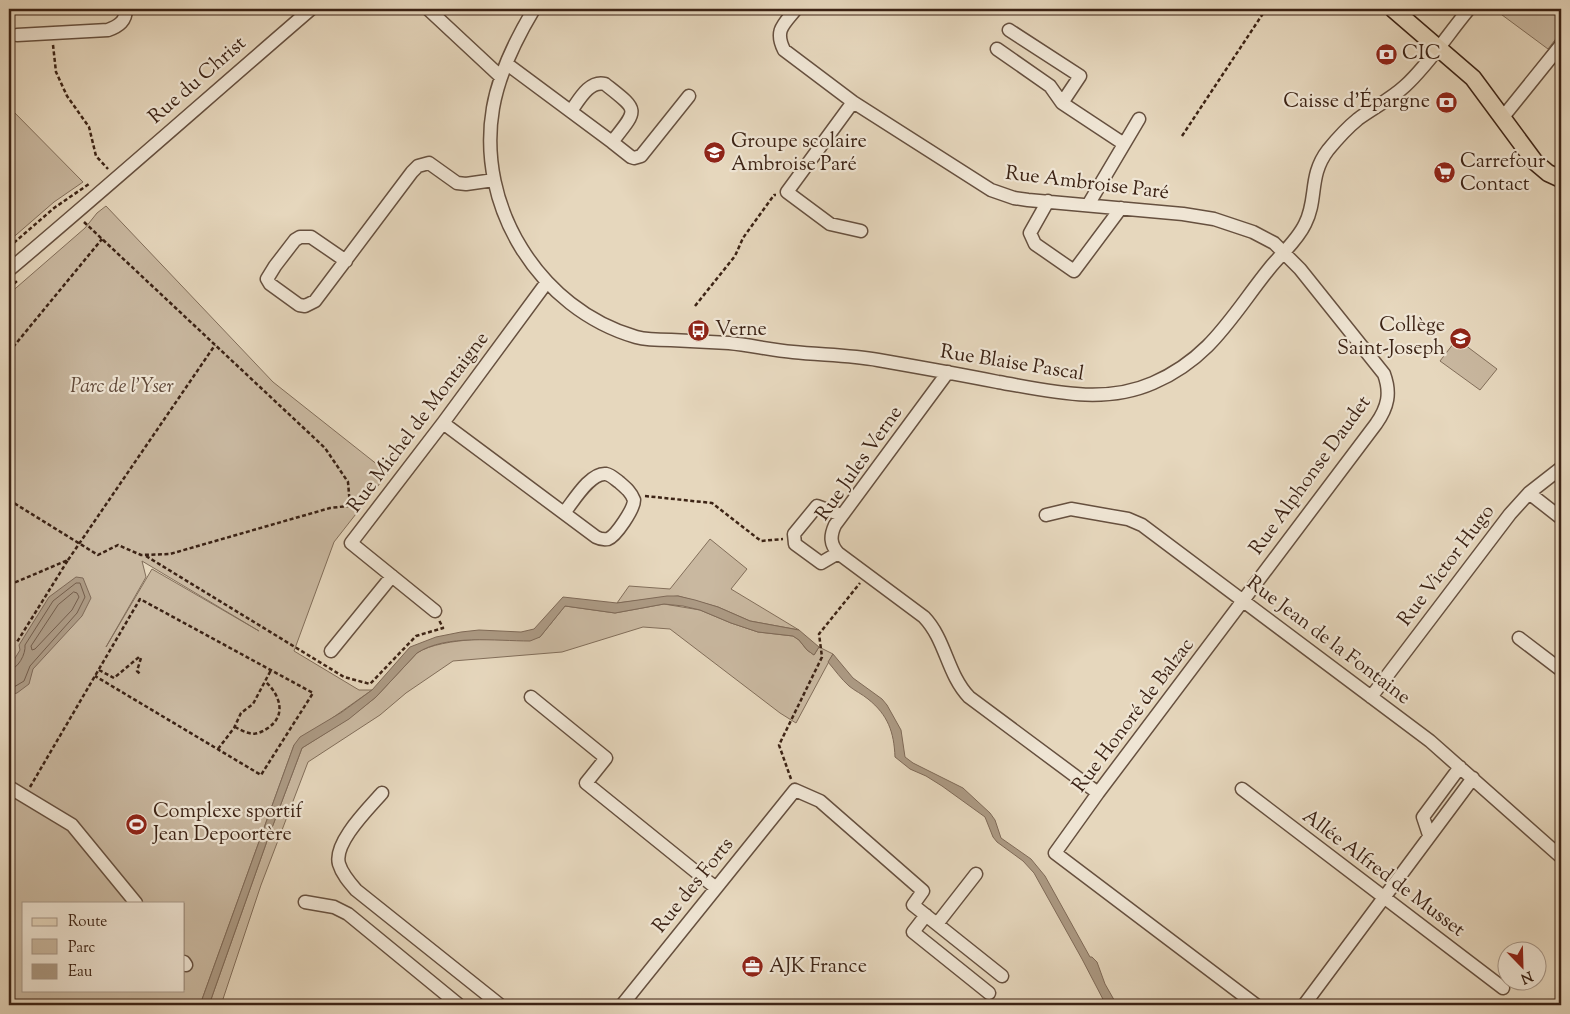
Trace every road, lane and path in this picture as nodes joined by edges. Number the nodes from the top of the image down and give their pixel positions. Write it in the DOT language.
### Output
graph roads {
  1 [pos="126,9"];
  2 [pos="311,9"];
  3 [pos="428,9"];
  4 [pos="534,9"];
  5 [pos="796,9"];
  6 [pos="1266,9"];
  7 [pos="1393,9"];
  8 [pos="1469,9"];
  9 [pos="1550,9"];
  10 [pos="1561,18"];
  11 [pos="1009,30"];
  12 [pos="52,34"];
  13 [pos="17,35"];
  14 [pos="1561,45"];
  15 [pos="1438,47"];
  16 [pos="997,49"];
  17 [pos="507,64"];
  18 [pos="501,77"];
  19 [pos="689,96"];
  20 [pos="853,102"];
  21 [pos="1062,103"];
  22 [pos="571,111"];
  23 [pos="1502,117"];
  24 [pos="1139,119"];
  25 [pos="1182,136"];
  26 [pos="612,142"];
  27 [pos="1124,144"];
  28 [pos="132,163"];
  29 [pos="113,174"];
  30 [pos="1561,179"];
  31 [pos="494,180"];
  32 [pos="787,192"];
  33 [pos="1048,201"];
  34 [pos="1088,205"];
  35 [pos="1121,208"];
  36 [pos="83,221"];
  37 [pos="862,231"];
  38 [pos="102,239"];
  39 [pos="9,247"];
  40 [pos="1284,252"];
  41 [pos="9,261"];
  42 [pos="346,261"];
  43 [pos="9,270"];
  44 [pos="547,282"];
  45 [pos="695,306"];
  46 [pos="215,345"];
  47 [pos="9,352"];
  48 [pos="948,372"];
  49 [pos="443,423"];
  50 [pos="1561,468"];
  51 [pos="1529,493"];
  52 [pos="632,495"];
  53 [pos="9,500"];
  54 [pos="384,502"];
  55 [pos="350,506"];
  56 [pos="564,513"];
  57 [pos="841,515"];
  58 [pos="1046,515"];
  59 [pos="1561,518"];
  60 [pos="794,538"];
  61 [pos="79,544"];
  62 [pos="838,553"];
  63 [pos="145,555"];
  64 [pos="68,560"];
  65 [pos="866,574"];
  66 [pos="392,576"];
  67 [pos="9,585"];
  68 [pos="1243,601"];
  69 [pos="435,611"];
  70 [pos="443,628"];
  71 [pos="1519,638"];
  72 [pos="17,642"];
  73 [pos="331,651"];
  74 [pos="99,670"];
  75 [pos="271,670"];
  76 [pos="1561,670"];
  77 [pos="140,674"];
  78 [pos="96,676"];
  79 [pos="265,681"];
  80 [pos="531,697"];
  81 [pos="1371,697"];
  82 [pos="235,727"];
  83 [pos="218,750"];
  84 [pos="1460,767"];
  85 [pos="1473,778"];
  86 [pos="9,787"];
  87 [pos="1242,789"];
  88 [pos="795,790"];
  89 [pos="382,793"];
  90 [pos="1098,793"];
  91 [pos="25,796"];
  92 [pos="1430,835"];
  93 [pos="1561,857"];
  94 [pos="976,874"];
  95 [pos="716,888"];
  96 [pos="1384,899"];
  97 [pos="135,902"];
  98 [pos="305,902"];
  99 [pos="926,915"];
  100 [pos="937,924"];
  101 [pos="1002,976"];
  102 [pos="1498,984"];
  103 [pos="989,993"];
  104 [pos="459,1005"];
  105 [pos="500,1005"];
  106 [pos="622,1005"];
  107 [pos="1256,1005"];
  108 [pos="1304,1005"];
  1 -- 12 [label="street"];
  2 -- 28 [label="street, Rue du Christ"];
  3 -- 18 [label="street"];
  4 -- 17 [label="street, Rue Blaise Pascal"];
  5 -- 20 [label="street, Rue Ambroise Paré"];
  6 -- 25 [label="path"];
  7 -- 15 [label="main road"];
  8 -- 15 [label="street, Rue Blaise Pascal"];
  9 -- 10 [label="path"];
  11 -- 21 [label="street"];
  12 -- 13 [label="street"];
  12 -- 29 [label="path"];
  14 -- 23 [label="street"];
  15 -- 23 [label="main road"];
  15 -- 40 [label="street, Rue Blaise Pascal"];
  16 -- 21 [label="street"];
  17 -- 18 [label="street, Rue Blaise Pascal"];
  17 -- 22 [label="street"];
  18 -- 31 [label="street, Rue Blaise Pascal"];
  19 -- 26 [label="street"];
  20 -- 32 [label="street"];
  20 -- 33 [label="street, Rue Ambroise Paré"];
  21 -- 27 [label="street"];
  22 -- 26 [label="street"];
  22 -- 26 [label="street"];
  23 -- 30 [label="main road"];
  24 -- 27 [label="street"];
  27 -- 34 [label="street"];
  28 -- 29 [label="street, Rue du Christ"];
  28 -- 43 [label="street, Rue du Christ"];
  29 -- 39 [label="path"];
  29 -- 41 [label="street, Rue du Christ"];
  31 -- 42 [label="street"];
  31 -- 44 [label="street, Rue Blaise Pascal"];
  32 -- 37 [label="street"];
  32 -- 45 [label="path"];
  33 -- 34 [label="street, Rue Ambroise Paré"];
  33 -- 35 [label="street"];
  34 -- 35 [label="street, Rue Ambroise Paré"];
  35 -- 40 [label="street, Rue Ambroise Paré"];
  36 -- 38 [label="path"];
  38 -- 46 [label="path"];
  38 -- 47 [label="path"];
  40 -- 48 [label="street, Rue Blaise Pascal"];
  40 -- 68 [label="street, Rue Alphonse Daudet"];
  42 -- 42 [label="street"];
  44 -- 48 [label="street, Rue Blaise Pascal"];
  44 -- 49 [label="street, Rue Michel de Montaigne"];
  46 -- 55 [label="path"];
  46 -- 61 [label="path"];
  48 -- 57 [label="street, Rue Jules Verne"];
  49 -- 54 [label="street, Rue Michel de Montaigne"];
  49 -- 56 [label="street"];
  50 -- 51 [label="street, Rue Victor Hugo"];
  51 -- 59 [label="street"];
  51 -- 81 [label="street, Rue Victor Hugo"];
  52 -- 56 [label="street"];
  52 -- 56 [label="street"];
  52 -- 60 [label="path"];
  53 -- 61 [label="path"];
  54 -- 55 [label="path"];
  54 -- 66 [label="street, Rue Michel de Montaigne"];
  55 -- 63 [label="path"];
  57 -- 60 [label="street"];
  57 -- 62 [label="street, Rue Jules Verne"];
  58 -- 68 [label="street, Rue Jean de la Fontaine"];
  60 -- 62 [label="street"];
  61 -- 63 [label="path"];
  61 -- 64 [label="path"];
  62 -- 65 [label="street, Rue Jules Verne"];
  63 -- 70 [label="path"];
  64 -- 67 [label="path"];
  64 -- 72 [label="path"];
  65 -- 88 [label="path"];
  65 -- 90 [label="street, Rue Jules Verne"];
  66 -- 69 [label="street, Rue Michel de Montaigne"];
  66 -- 73 [label="street"];
  68 -- 81 [label="street, Rue Jean de la Fontaine"];
  68 -- 90 [label="street, Rue Honoré de Balzac"];
  71 -- 76 [label="street"];
  74 -- 75 [label="path"];
  74 -- 77 [label="path"];
  74 -- 78 [label="path"];
  75 -- 79 [label="path"];
  75 -- 83 [label="path"];
  78 -- 83 [label="path"];
  78 -- 91 [label="path"];
  79 -- 82 [label="path"];
  79 -- 82 [label="path"];
  80 -- 95 [label="street"];
  81 -- 84 [label="street, Rue Jean de la Fontaine"];
  82 -- 83 [label="path"];
  84 -- 85 [label="street, Rue Jean de la Fontaine"];
  84 -- 92 [label="street"];
  85 -- 92 [label="street"];
  85 -- 93 [label="street, Rue Jean de la Fontaine"];
  86 -- 91 [label="street"];
  87 -- 96 [label="street, Allée Alfred de Musset"];
  88 -- 95 [label="street, Rue des Forts"];
  88 -- 99 [label="street"];
  89 -- 105 [label="street"];
  90 -- 107 [label="street, Rue Honoré de Balzac"];
  91 -- 97 [label="street"];
  92 -- 96 [label="street"];
  94 -- 100 [label="street"];
  95 -- 106 [label="street, Rue des Forts"];
  96 -- 102 [label="street, Allée Alfred de Musset"];
  96 -- 108 [label="street"];
  98 -- 104 [label="street"];
  99 -- 100 [label="street"];
  99 -- 103 [label="street"];
  100 -- 101 [label="street"];
}
